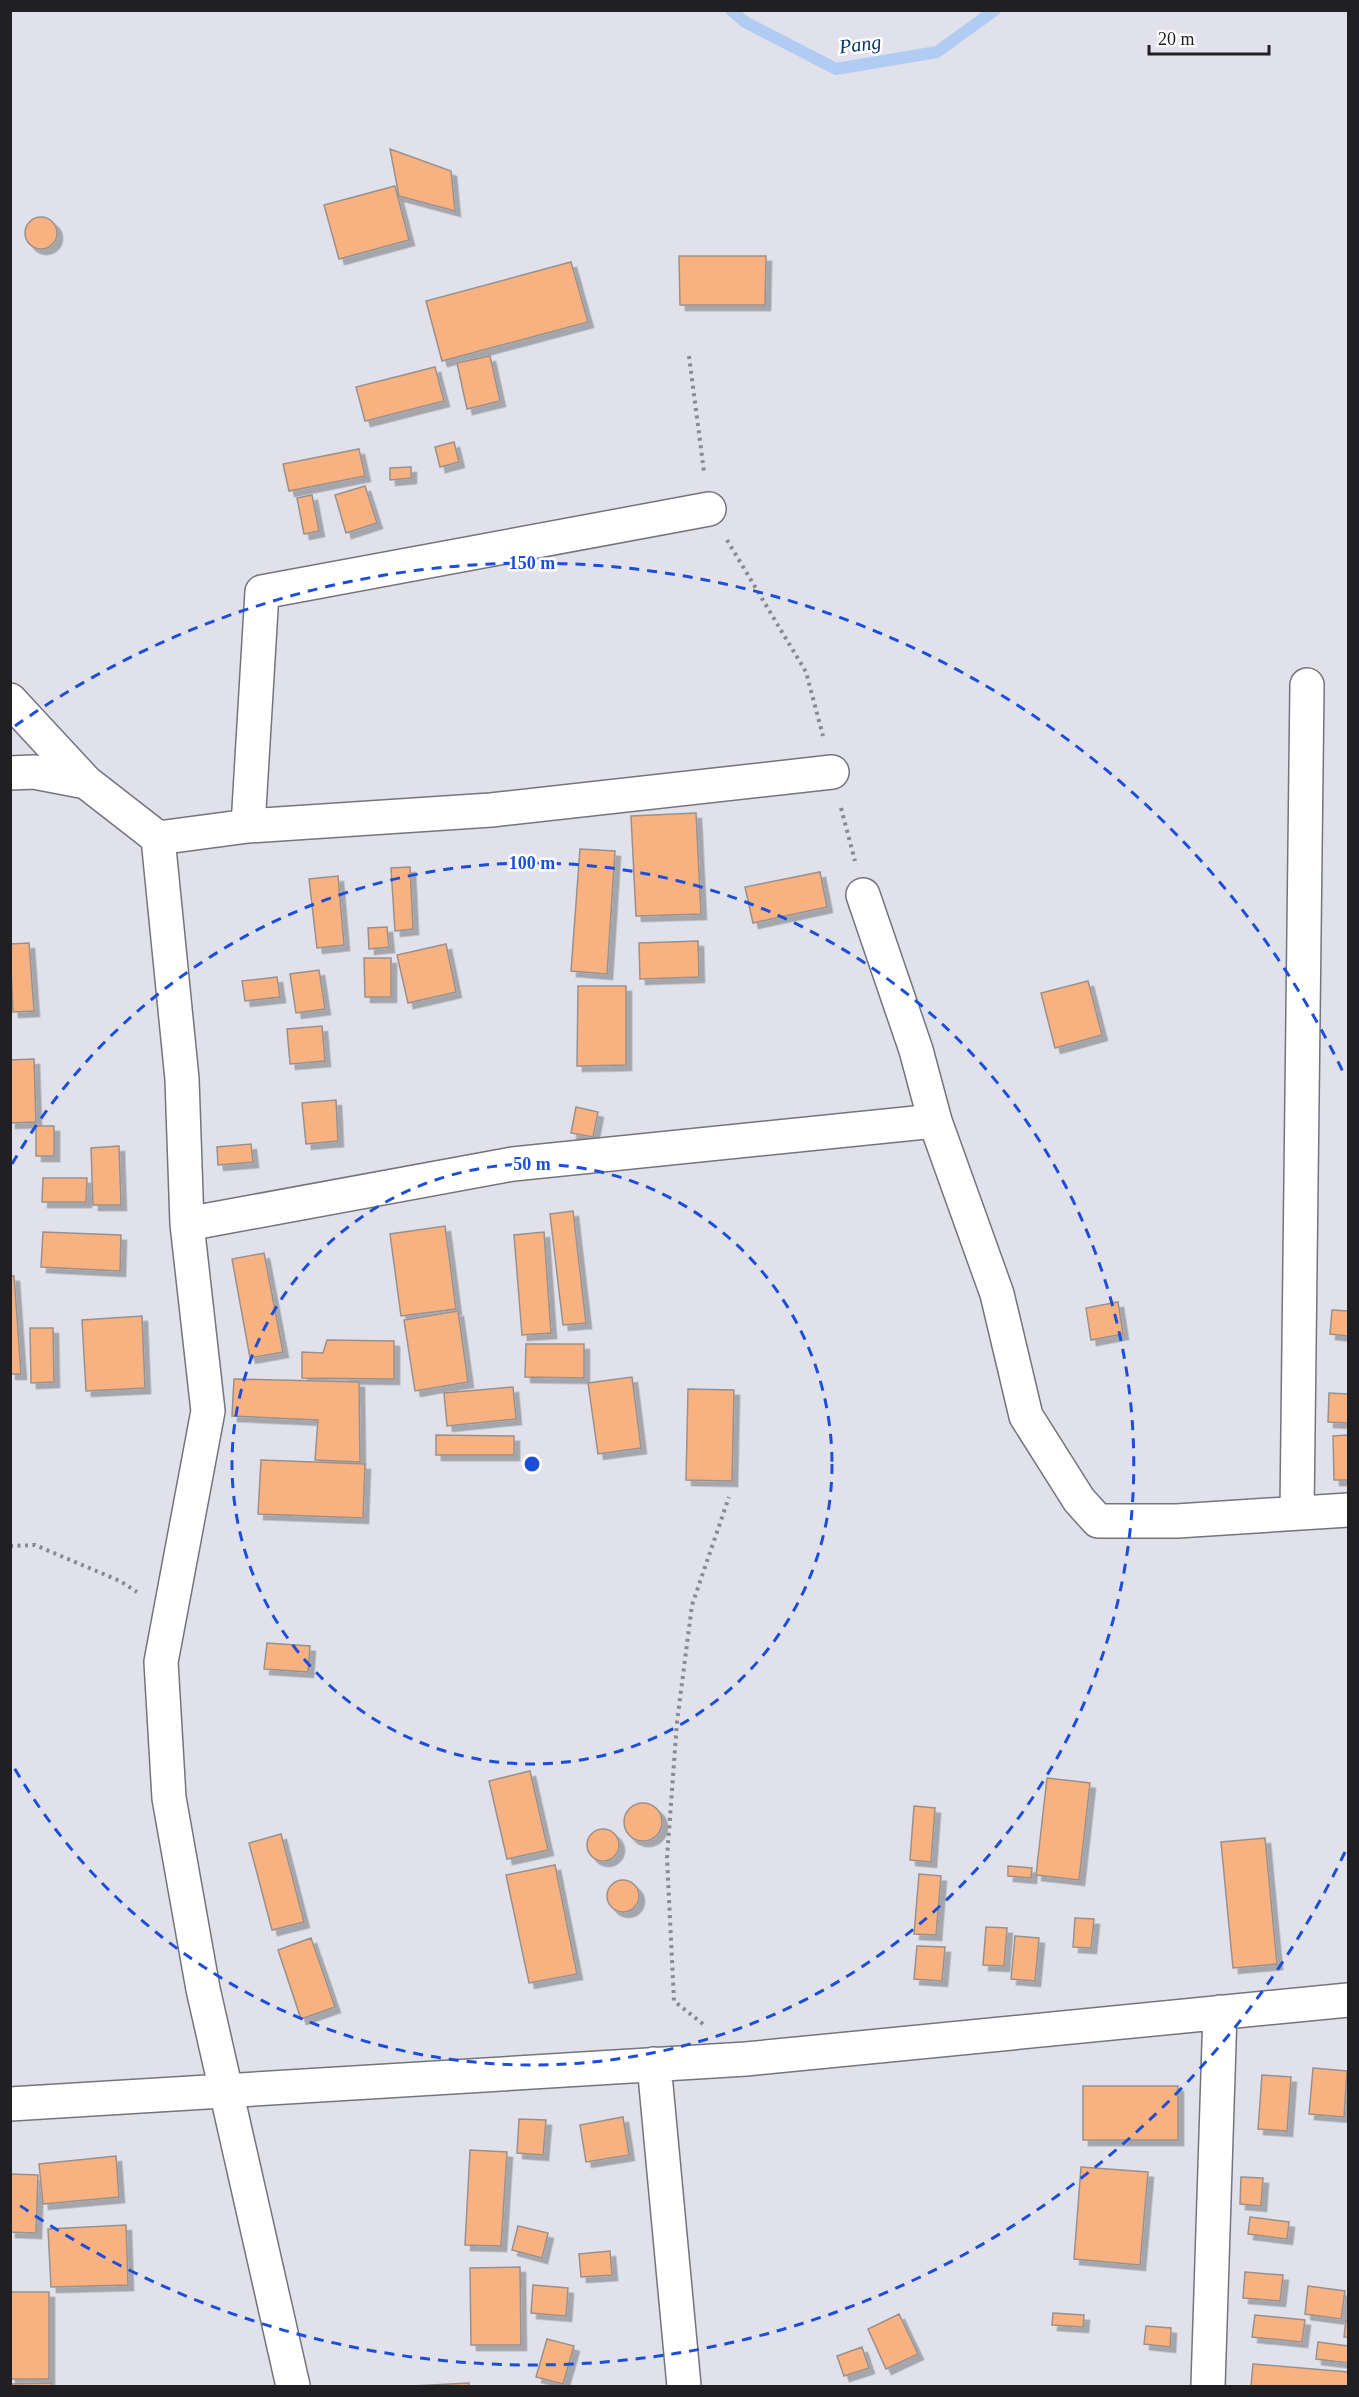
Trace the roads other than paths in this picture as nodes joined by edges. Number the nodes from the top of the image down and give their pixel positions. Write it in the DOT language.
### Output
graph roads {
  1 [pos="709,509"];
  2 [pos="1307,685"];
  3 [pos="10,700"];
  4 [pos="832,772"];
  5 [pos="10,773"];
  6 [pos="86,782"];
  7 [pos="248,826"];
  8 [pos="158,838"];
  9 [pos="863,895"];
  10 [pos="935,1121"];
  11 [pos="187,1224"];
  12 [pos="1348,1510"];
  13 [pos="1298,1512"];
  14 [pos="1348,2000"];
  15 [pos="1220,2012"];
  16 [pos="654,2064"];
  17 [pos="226,2092"];
  18 [pos="10,2104"];
  19 [pos="293,2386"];
  20 [pos="684,2386"];
  21 [pos="1208,2386"];
  1 -- 7 [label="street"];
  2 -- 13 [label="street"];
  3 -- 6 [label="street"];
  4 -- 7 [label="street"];
  5 -- 6 [label="street"];
  6 -- 8 [label="street"];
  7 -- 8 [label="street"];
  8 -- 11 [label="street"];
  9 -- 10 [label="street"];
  10 -- 11 [label="street"];
  10 -- 13 [label="street"];
  11 -- 17 [label="street"];
  12 -- 13 [label="street"];
  14 -- 15 [label="street"];
  15 -- 16 [label="street"];
  15 -- 21 [label="street"];
  16 -- 17 [label="street"];
  16 -- 20 [label="street"];
  17 -- 18 [label="street"];
  17 -- 19 [label="street"];
}
